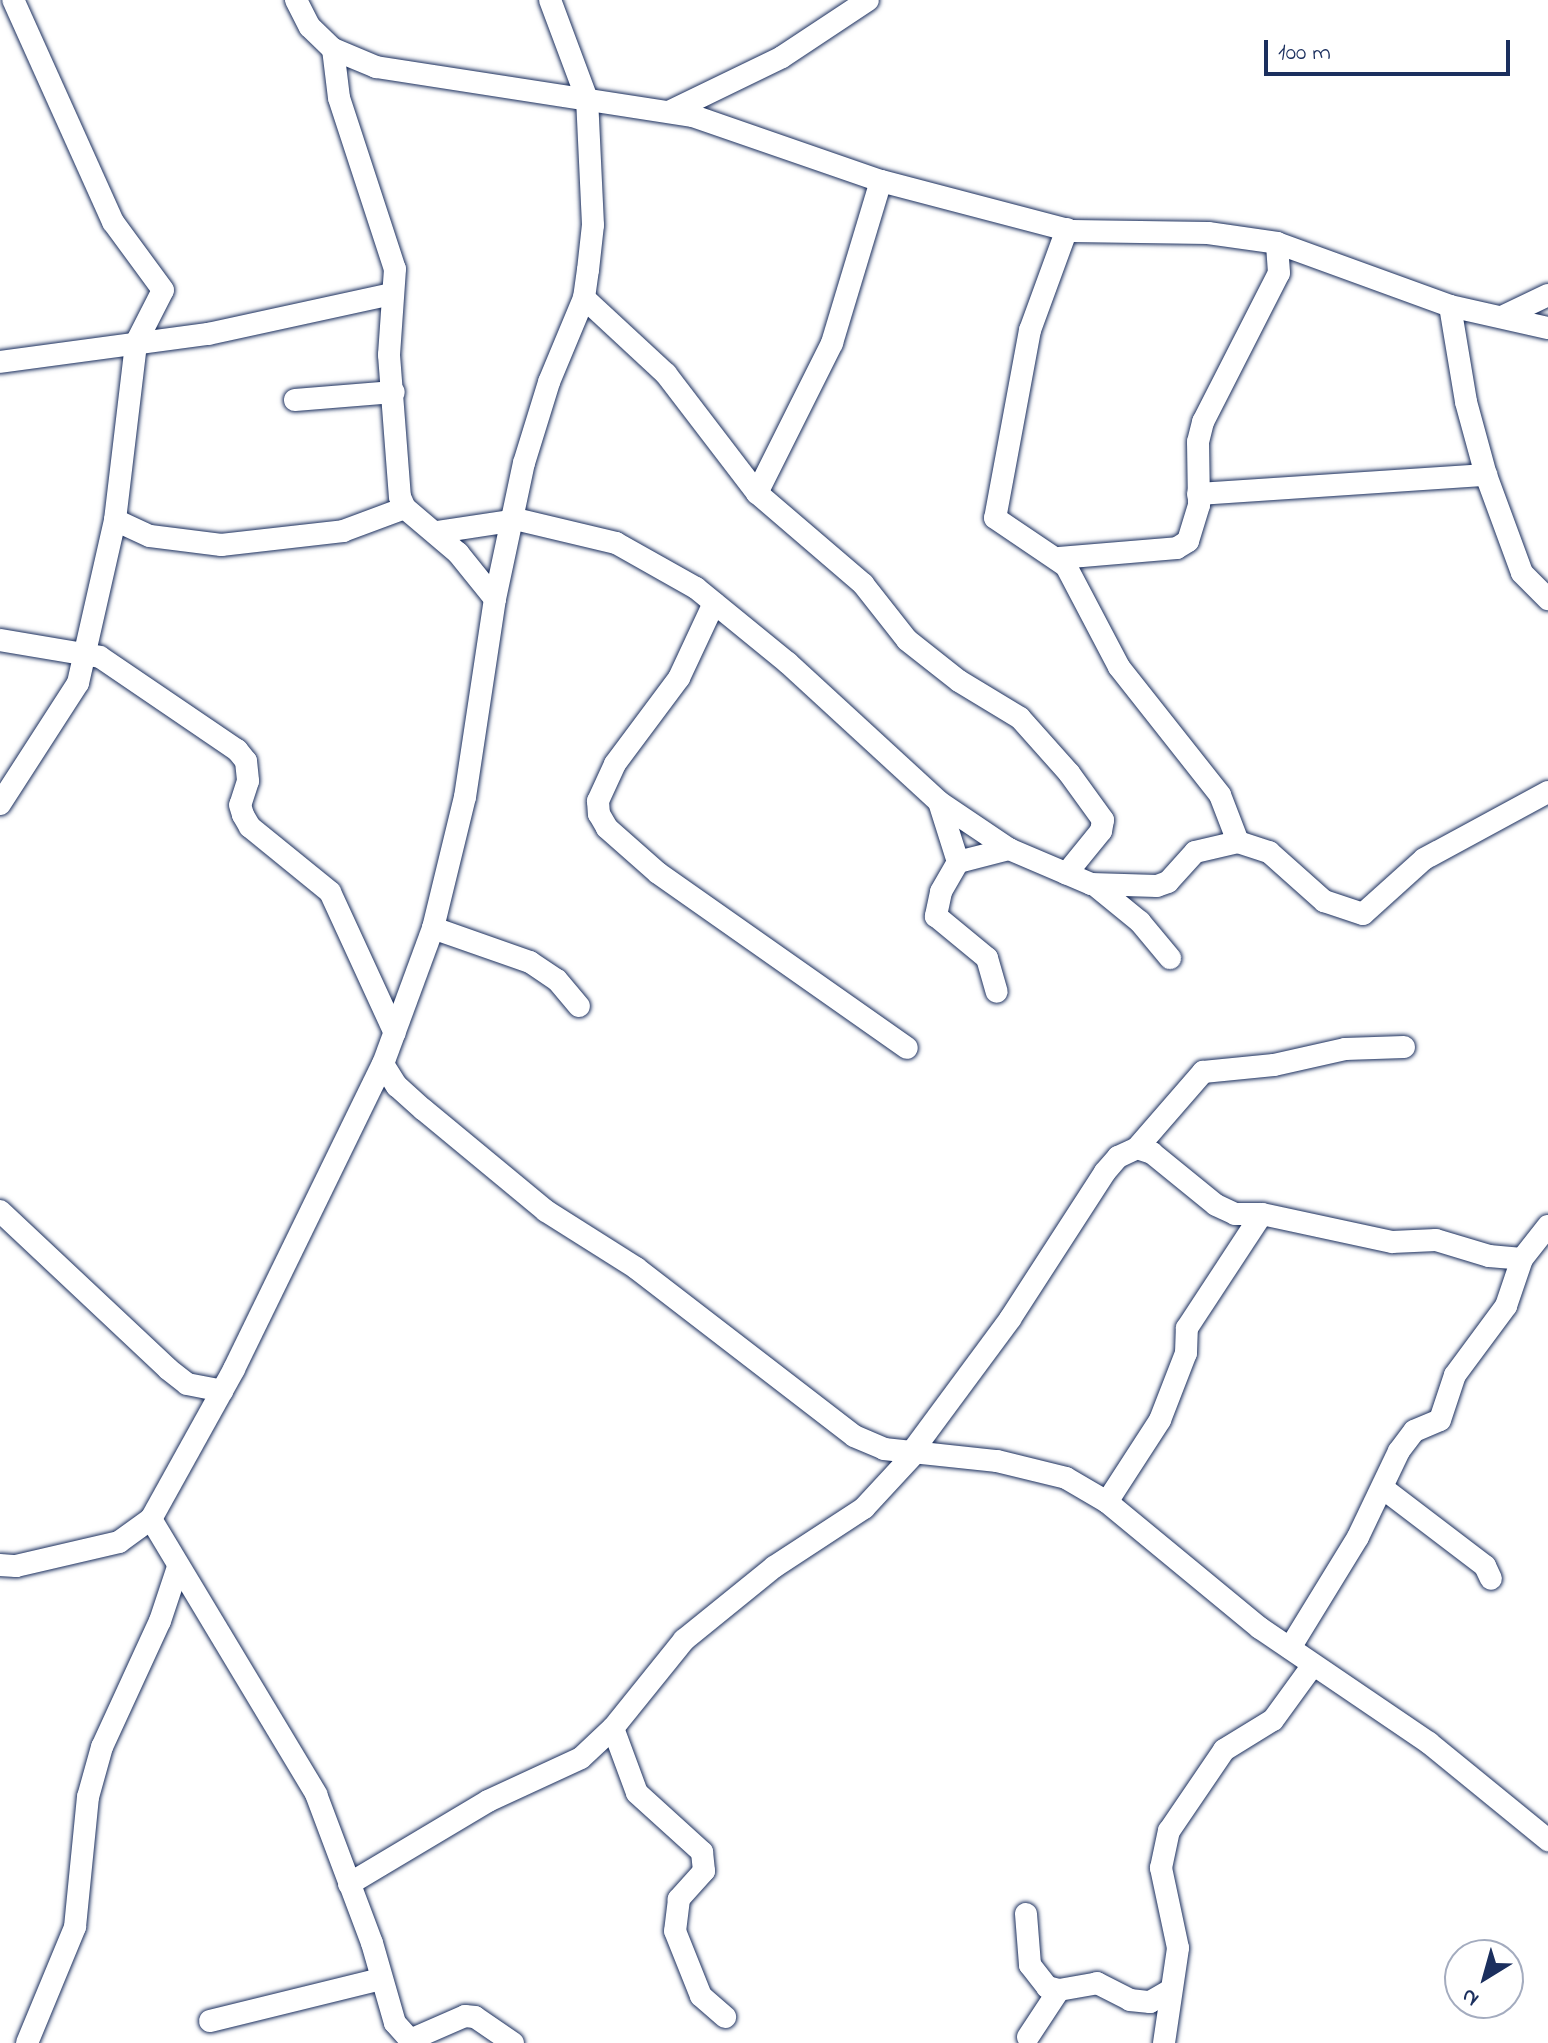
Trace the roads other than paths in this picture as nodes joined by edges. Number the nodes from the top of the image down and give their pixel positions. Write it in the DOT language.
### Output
graph roads {
  1 [pos="13,0"];
  2 [pos="296,0"];
  3 [pos="550,0"];
  4 [pos="868,0"];
  5 [pos="333,49"];
  6 [pos="587,99"];
  7 [pos="671,111"];
  8 [pos="881,181"];
  9 [pos="1067,229"];
  10 [pos="1277,243"];
  11 [pos="163,290"];
  12 [pos="392,294"];
  13 [pos="1548,295"];
  14 [pos="584,298"];
  15 [pos="1450,306"];
  16 [pos="1502,317"];
  17 [pos="1548,328"];
  18 [pos="188,337"];
  19 [pos="136,343"];
  20 [pos="0,362"];
  21 [pos="394,392"];
  22 [pos="295,400"];
  23 [pos="1486,475"];
  24 [pos="757,493"];
  25 [pos="1198,494"];
  26 [pos="405,508"];
  27 [pos="511,519"];
  28 [pos="115,520"];
  29 [pos="438,532"];
  30 [pos="1059,558"];
  31 [pos="495,599"];
  32 [pos="1548,599"];
  33 [pos="714,603"];
  34 [pos="0,640"];
  35 [pos="86,654"];
  36 [pos="1548,792"];
  37 [pos="939,802"];
  38 [pos="0,804"];
  39 [pos="1238,842"];
  40 [pos="1009,849"];
  41 [pos="958,862"];
  42 [pos="1066,874"];
  43 [pos="1091,884"];
  44 [pos="433,928"];
  45 [pos="1170,958"];
  46 [pos="997,992"];
  47 [pos="579,1006"];
  48 [pos="395,1033"];
  49 [pos="1404,1047"];
  50 [pos="907,1048"];
  51 [pos="383,1064"];
  52 [pos="1137,1148"];
  53 [pos="0,1211"];
  54 [pos="1262,1214"];
  55 [pos="1548,1226"];
  56 [pos="1519,1270"];
  57 [pos="222,1391"];
  58 [pos="913,1453"];
  59 [pos="1384,1489"];
  60 [pos="1107,1502"];
  61 [pos="151,1519"];
  62 [pos="0,1565"];
  63 [pos="178,1567"];
  64 [pos="1491,1579"];
  65 [pos="1290,1648"];
  66 [pos="1313,1665"];
  67 [pos="613,1728"];
  68 [pos="1548,1840"];
  69 [pos="349,1884"];
  70 [pos="1026,1914"];
  71 [pos="381,1979"];
  72 [pos="1059,1990"];
  73 [pos="1171,1990"];
  74 [pos="725,2017"];
  75 [pos="210,2021"];
  76 [pos="1028,2037"];
  77 [pos="412,2041"];
  78 [pos="27,2043"];
  79 [pos="513,2043"];
  80 [pos="1164,2043"];
  1 -- 11 [label="street"];
  2 -- 5 [label="street"];
  3 -- 6 [label="street"];
  4 -- 7 [label="street"];
  5 -- 6 [label="street"];
  5 -- 12 [label="street"];
  6 -- 7 [label="street"];
  6 -- 14 [label="street"];
  7 -- 8 [label="street"];
  8 -- 9 [label="street"];
  8 -- 24 [label="street"];
  9 -- 10 [label="street"];
  9 -- 30 [label="street"];
  10 -- 15 [label="street"];
  10 -- 25 [label="street"];
  11 -- 18 [label="street"];
  11 -- 19 [label="street"];
  12 -- 18 [label="street"];
  12 -- 21 [label="street"];
  13 -- 16 [label="street"];
  14 -- 24 [label="street"];
  14 -- 27 [label="street"];
  15 -- 16 [label="street"];
  15 -- 23 [label="street"];
  16 -- 17 [label="street"];
  18 -- 19 [label="street"];
  19 -- 20 [label="street"];
  19 -- 28 [label="street"];
  21 -- 22 [label="street"];
  21 -- 26 [label="street"];
  23 -- 25 [label="street"];
  23 -- 32 [label="street"];
  24 -- 42 [label="street"];
  25 -- 30 [label="street"];
  26 -- 28 [label="street"];
  26 -- 29 [label="street"];
  27 -- 29 [label="street"];
  27 -- 31 [label="street"];
  27 -- 33 [label="street"];
  28 -- 35 [label="street"];
  29 -- 31 [label="street"];
  30 -- 39 [label="street"];
  31 -- 44 [label="street"];
  33 -- 37 [label="street"];
  33 -- 50 [label="street"];
  34 -- 35 [label="street"];
  35 -- 38 [label="street"];
  35 -- 48 [label="street"];
  36 -- 39 [label="street"];
  37 -- 40 [label="street"];
  37 -- 41 [label="street"];
  39 -- 43 [label="street"];
  40 -- 41 [label="street"];
  40 -- 42 [label="street"];
  41 -- 46 [label="street"];
  42 -- 43 [label="street"];
  43 -- 45 [label="street"];
  44 -- 47 [label="street"];
  44 -- 48 [label="street"];
  48 -- 51 [label="street"];
  49 -- 52 [label="street"];
  51 -- 57 [label="street"];
  51 -- 58 [label="street"];
  52 -- 54 [label="street"];
  52 -- 58 [label="street"];
  53 -- 57 [label="street"];
  54 -- 56 [label="street"];
  54 -- 60 [label="street"];
  55 -- 56 [label="street"];
  56 -- 59 [label="street"];
  57 -- 61 [label="street"];
  58 -- 60 [label="street"];
  58 -- 67 [label="street"];
  59 -- 64 [label="street"];
  59 -- 65 [label="street"];
  60 -- 65 [label="street"];
  61 -- 62 [label="street"];
  61 -- 63 [label="street"];
  63 -- 69 [label="street"];
  63 -- 78 [label="street"];
  65 -- 66 [label="street"];
  66 -- 68 [label="street"];
  66 -- 73 [label="street"];
  67 -- 69 [label="street"];
  67 -- 74 [label="street"];
  69 -- 71 [label="street"];
  70 -- 72 [label="street"];
  71 -- 75 [label="street"];
  71 -- 77 [label="street"];
  72 -- 73 [label="street"];
  72 -- 76 [label="street"];
  73 -- 80 [label="street"];
  77 -- 79 [label="street"];
}
